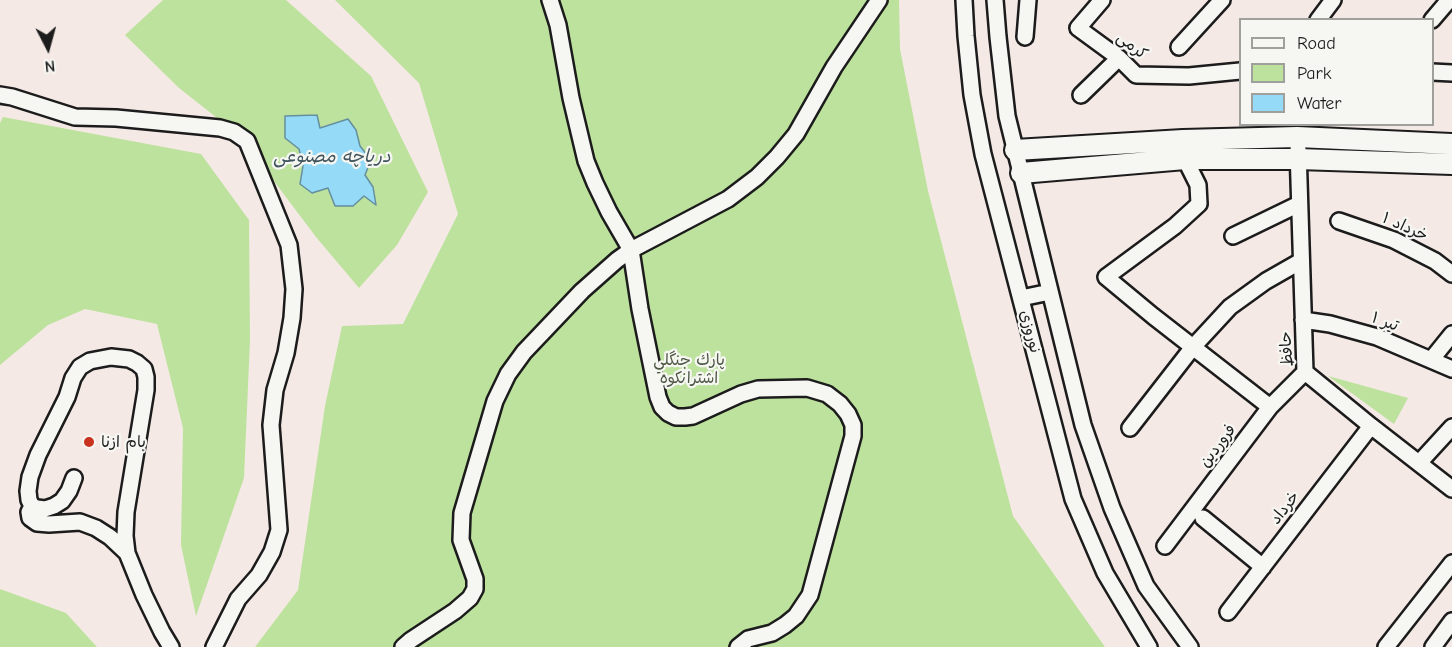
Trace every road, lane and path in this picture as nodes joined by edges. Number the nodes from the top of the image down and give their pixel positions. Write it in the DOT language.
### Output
graph roads {
  1 [pos="550,0"];
  2 [pos="879,0"];
  3 [pos="964,0"];
  4 [pos="995,0"];
  5 [pos="1028,0"];
  6 [pos="1101,0"];
  7 [pos="1222,0"];
  8 [pos="1333,0"];
  9 [pos="1449,0"];
  10 [pos="1320,18"];
  11 [pos="1434,18"];
  12 [pos="1025,37"];
  13 [pos="1179,47"];
  14 [pos="1119,58"];
  15 [pos="1239,71"];
  16 [pos="1434,72"];
  17 [pos="1452,73"];
  18 [pos="0,95"];
  19 [pos="1081,95"];
  20 [pos="1298,137"];
  21 [pos="1452,144"];
  22 [pos="1184,149"];
  23 [pos="1015,150"];
  24 [pos="1298,159"];
  25 [pos="1452,164"];
  26 [pos="1021,173"];
  27 [pos="1299,204"];
  28 [pos="1339,221"];
  29 [pos="1233,236"];
  30 [pos="631,250"];
  31 [pos="1301,261"];
  32 [pos="1452,274"];
  33 [pos="1050,292"];
  34 [pos="1021,298"];
  35 [pos="1303,320"];
  36 [pos="1452,334"];
  37 [pos="1193,347"];
  38 [pos="1431,360"];
  39 [pos="1452,369"];
  40 [pos="1305,372"];
  41 [pos="1270,407"];
  42 [pos="1371,426"];
  43 [pos="1452,427"];
  44 [pos="1130,428"];
  45 [pos="1419,463"];
  46 [pos="74,478"];
  47 [pos="1452,489"];
  48 [pos="32,506"];
  49 [pos="1203,518"];
  50 [pos="1165,546"];
  51 [pos="128,553"];
  52 [pos="1452,563"];
  53 [pos="1263,567"];
  54 [pos="1228,612"];
  55 [pos="1452,621"];
  56 [pos="171,647"];
  57 [pos="214,647"];
  58 [pos="403,647"];
  59 [pos="738,647"];
  60 [pos="1149,647"];
  61 [pos="1190,647"];
  62 [pos="1386,647"];
  63 [pos="1433,647"];
  1 -- 30 [label="street"];
  2 -- 30 [label="street"];
  3 -- 34 [label="street, نوروزی"];
  4 -- 23 [label="street, نوروزی"];
  5 -- 12 [label="street"];
  6 -- 14 [label="street, کرمی"];
  7 -- 13 [label="street"];
  8 -- 10 [label="street"];
  9 -- 11 [label="street"];
  14 -- 15 [label="street, کرمی"];
  14 -- 19 [label="street"];
  16 -- 17 [label="street"];
  18 -- 57 [label="street"];
  20 -- 21 [label="main road"];
  20 -- 22 [label="main road"];
  20 -- 24 [label="street, حافظ"];
  22 -- 23 [label="main road"];
  22 -- 24 [label="main road"];
  22 -- 26 [label="main road"];
  22 -- 37 [label="street"];
  23 -- 26 [label="street, نوروزی"];
  24 -- 25 [label="main road"];
  24 -- 27 [label="street, حافظ"];
  26 -- 33 [label="street, نوروزی"];
  27 -- 29 [label="street"];
  27 -- 31 [label="street, حافظ"];
  28 -- 32 [label="street, خرداد ۱"];
  30 -- 58 [label="street"];
  30 -- 59 [label="street"];
  31 -- 35 [label="street, حافظ"];
  31 -- 37 [label="street"];
  33 -- 34 [label="street"];
  33 -- 61 [label="street, نوروزی"];
  34 -- 60 [label="street, نوروزی"];
  35 -- 38 [label="street, تیر ۱"];
  35 -- 40 [label="street, حافظ"];
  36 -- 38 [label="street"];
  37 -- 41 [label="street"];
  37 -- 44 [label="street"];
  38 -- 39 [label="street, تیر ۱"];
  40 -- 41 [label="street, فروردین"];
  40 -- 42 [label="street, حافظ"];
  41 -- 50 [label="street, فروردین"];
  42 -- 45 [label="street, حافظ"];
  42 -- 53 [label="street, خرداد"];
  43 -- 45 [label="street"];
  45 -- 47 [label="street, حافظ"];
  46 -- 48 [label="street"];
  48 -- 51 [label="street"];
  48 -- 51 [label="street"];
  49 -- 53 [label="street"];
  51 -- 56 [label="street"];
  52 -- 62 [label="street"];
  53 -- 54 [label="street, خرداد"];
  55 -- 63 [label="street"];
}
